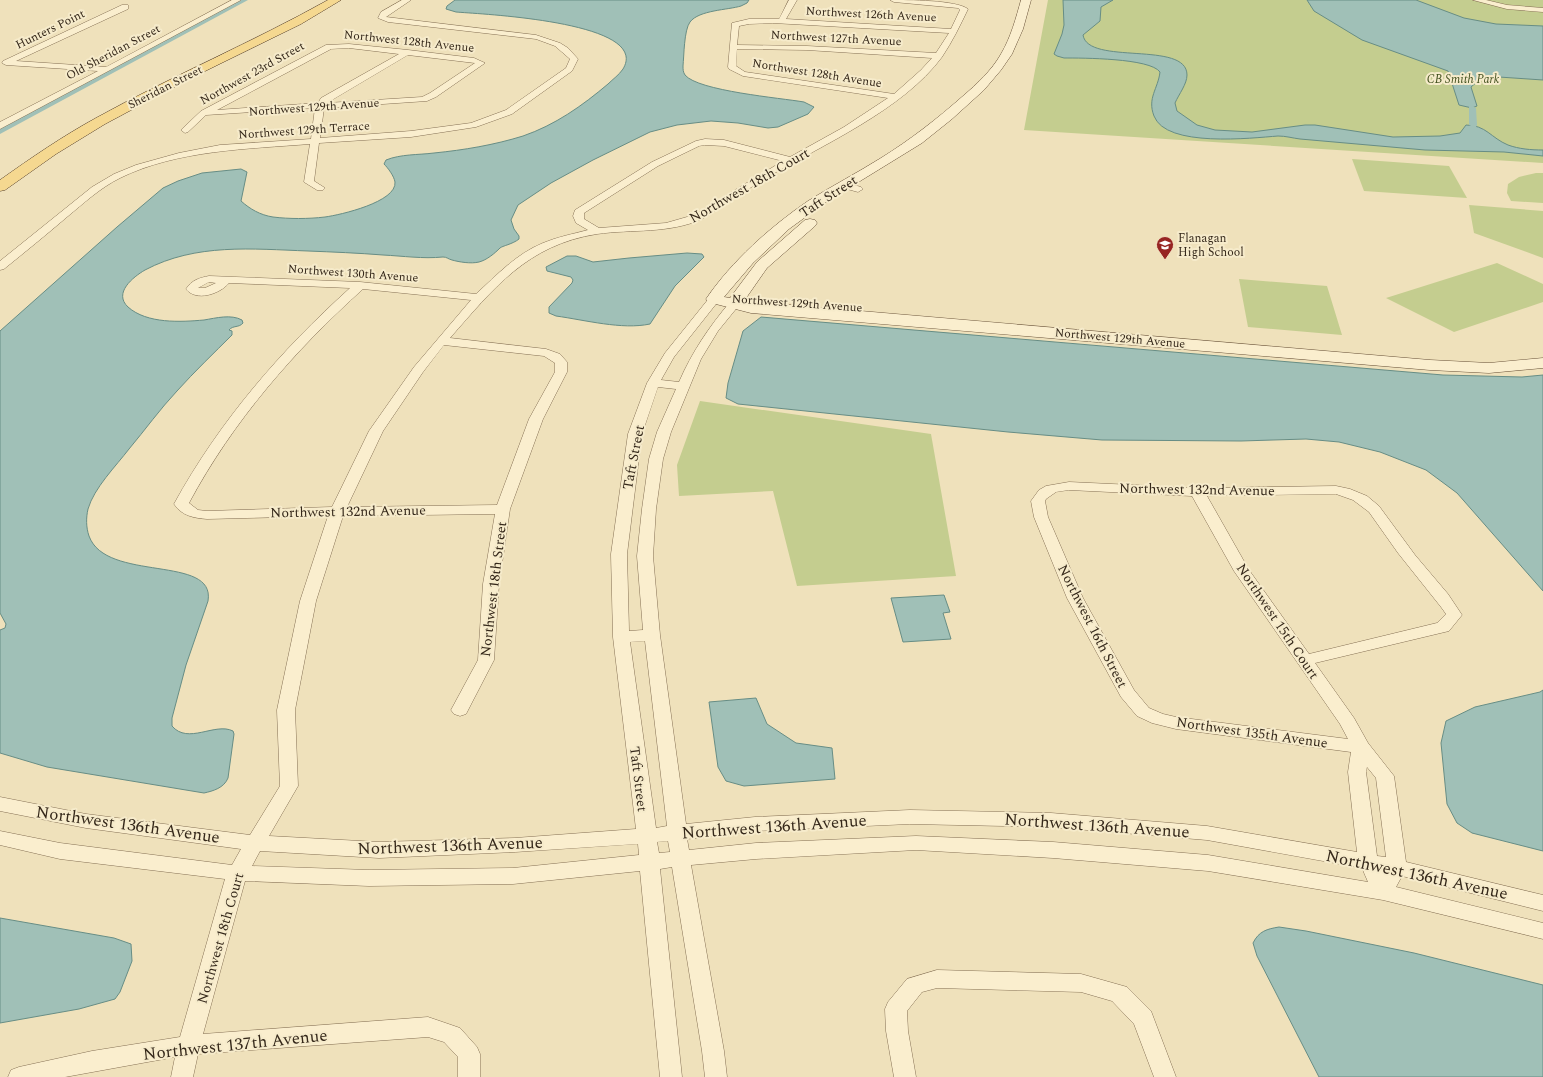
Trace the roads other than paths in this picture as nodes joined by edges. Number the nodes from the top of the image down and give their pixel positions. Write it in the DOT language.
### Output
graph roads {
  1 [pos="237,0"];
  2 [pos="323,0"];
  3 [pos="336,0"];
  4 [pos="407,0"];
  5 [pos="793,0"];
  6 [pos="894,0"];
  7 [pos="1026,0"];
  8 [pos="1477,0"];
  9 [pos="125,7"];
  10 [pos="1543,10"];
  11 [pos="781,22"];
  12 [pos="954,31"];
  13 [pos="336,46"];
  14 [pos="734,46"];
  15 [pos="408,52"];
  16 [pos="938,56"];
  17 [pos="3,63"];
  18 [pos="106,70"];
  19 [pos="896,97"];
  20 [pos="424,99"];
  21 [pos="320,107"];
  22 [pos="204,113"];
  23 [pos="962,120"];
  24 [pos="0,126"];
  25 [pos="185,130"];
  26 [pos="315,140"];
  27 [pos="791,160"];
  28 [pos="0,175"];
  29 [pos="843,185"];
  30 [pos="0,187"];
  31 [pos="320,188"];
  32 [pos="858,189"];
  33 [pos="597,232"];
  34 [pos="0,267"];
  35 [pos="224,280"];
  36 [pos="360,285"];
  37 [pos="479,298"];
  38 [pos="714,299"];
  39 [pos="737,301"];
  40 [pos="1224,338"];
  41 [pos="441,341"];
  42 [pos="1241,349"];
  43 [pos="1543,352"];
  44 [pos="1543,363"];
  45 [pos="653,383"];
  46 [pos="683,386"];
  47 [pos="1044,492"];
  48 [pos="1197,492"];
  49 [pos="502,509"];
  50 [pos="649,509"];
  51 [pos="624,510"];
  52 [pos="337,512"];
  53 [pos="652,635"];
  54 [pos="621,637"];
  55 [pos="1305,660"];
  56 [pos="460,710"];
  57 [pos="1143,712"];
  58 [pos="1361,747"];
  59 [pos="0,804"];
  60 [pos="678,832"];
  61 [pos="646,836"];
  62 [pos="0,838"];
  63 [pos="255,843"];
  64 [pos="680,858"];
  65 [pos="648,861"];
  66 [pos="1368,861"];
  67 [pos="1397,866"];
  68 [pos="237,873"];
  69 [pos="1383,892"];
  70 [pos="1543,903"];
  71 [pos="1543,931"];
  72 [pos="189,1045"];
  73 [pos="19,1077"];
  74 [pos="182,1077"];
  75 [pos="469,1077"];
  76 [pos="672,1077"];
  77 [pos="716,1077"];
  78 [pos="905,1077"];
  79 [pos="1165,1077"];
  1 -- 18 [label="street, Old Sheridan Street"];
  2 -- 28 [label="main road, Sheridan Street"];
  3 -- 30 [label="main road, Sheridan Street"];
  4 -- 26 [label="street, Northwest 129th Terrace"];
  5 -- 11 [label="street"];
  6 -- 12 [label="street, Northwest 18th Court"];
  7 -- 29 [label="street, Taft Street"];
  8 -- 10 [label="street"];
  9 -- 17 [label="street, Hunters Point"];
  11 -- 12 [label="street, Northwest 126th Avenue"];
  11 -- 14 [label="street, Northwest 126th Avenue"];
  12 -- 16 [label="street, Northwest 18th Court"];
  13 -- 15 [label="street, Northwest 128th Avenue"];
  13 -- 22 [label="street, Northwest 23rd Street"];
  14 -- 16 [label="street, Northwest 127th Avenue"];
  14 -- 19 [label="street, Northwest 128th Avenue"];
  15 -- 20 [label="street, Northwest 128th Avenue"];
  15 -- 21 [label="street"];
  16 -- 19 [label="street, Northwest 18th Court"];
  17 -- 18 [label="street"];
  18 -- 24 [label="street, Old Sheridan Street"];
  19 -- 27 [label="street, Northwest 18th Court"];
  20 -- 21 [label="street, Northwest 129th Avenue"];
  21 -- 22 [label="street, Northwest 129th Avenue"];
  21 -- 26 [label="street"];
  22 -- 25 [label="street, Northwest 23rd Street"];
  23 -- 32 [label="street, Taft Street"];
  26 -- 31 [label="street"];
  26 -- 34 [label="street, Northwest 129th Terrace"];
  27 -- 33 [label="street, Northwest 18th Court"];
  27 -- 33 [label="street"];
  29 -- 32 [label="street"];
  29 -- 38 [label="street, Taft Street"];
  32 -- 39 [label="street, Taft Street"];
  33 -- 37 [label="street, Northwest 18th Court"];
  35 -- 36 [label="street, Northwest 130th Avenue"];
  36 -- 37 [label="street, Northwest 130th Avenue"];
  36 -- 52 [label="street, Northwest 132nd Avenue"];
  37 -- 41 [label="street, Northwest 18th Court"];
  38 -- 39 [label="street, Northwest 129th Avenue"];
  38 -- 45 [label="street, Taft Street"];
  39 -- 40 [label="street, Northwest 129th Avenue"];
  39 -- 42 [label="street, Northwest 129th Avenue"];
  39 -- 46 [label="street, Taft Street"];
  40 -- 42 [label="street"];
  40 -- 43 [label="street, Northwest 129th Avenue"];
  41 -- 49 [label="street, Northwest 18th Street"];
  41 -- 52 [label="street, Northwest 18th Court"];
  42 -- 44 [label="street, Northwest 129th Avenue"];
  45 -- 46 [label="street"];
  45 -- 51 [label="street, Taft Street"];
  46 -- 50 [label="street, Taft Street"];
  47 -- 48 [label="street, Northwest 132nd Avenue"];
  47 -- 57 [label="street, Northwest 16th Street"];
  48 -- 55 [label="street, Northwest 15th Court"];
  48 -- 55 [label="street, Northwest 132nd Avenue"];
  49 -- 52 [label="street, Northwest 132nd Avenue"];
  49 -- 56 [label="street, Northwest 18th Street"];
  50 -- 51 [label="street"];
  50 -- 53 [label="street, Taft Street"];
  51 -- 54 [label="street, Taft Street"];
  52 -- 63 [label="street, Northwest 18th Court"];
  53 -- 54 [label="street"];
  53 -- 60 [label="street, Taft Street"];
  54 -- 61 [label="street, Taft Street"];
  55 -- 58 [label="street, Northwest 15th Court"];
  57 -- 58 [label="street, Northwest 135th Avenue"];
  58 -- 66 [label="street"];
  58 -- 67 [label="street, Northwest 15th Court"];
  59 -- 63 [label="street, Northwest 136th Avenue"];
  60 -- 61 [label="street, Northwest 136th Avenue"];
  60 -- 64 [label="street, Taft Street"];
  60 -- 66 [label="street, Northwest 136th Avenue"];
  61 -- 63 [label="street, Northwest 136th Avenue"];
  61 -- 65 [label="street, Taft Street"];
  62 -- 68 [label="street, Northwest 136th Avenue"];
  63 -- 68 [label="street, Northwest 18th Court"];
  64 -- 65 [label="street, Northwest 136th Avenue"];
  64 -- 69 [label="street, Northwest 136th Avenue"];
  64 -- 77 [label="street, Taft Street"];
  65 -- 68 [label="street, Northwest 136th Avenue"];
  65 -- 76 [label="street, Taft Street"];
  66 -- 67 [label="street, Northwest 136th Avenue"];
  66 -- 69 [label="street"];
  67 -- 69 [label="street"];
  67 -- 70 [label="street, Northwest 136th Avenue"];
  68 -- 72 [label="street, Northwest 18th Court"];
  69 -- 71 [label="street, Northwest 136th Avenue"];
  72 -- 73 [label="street, Northwest 137th Avenue"];
  72 -- 74 [label="street, Northwest 18th Court"];
  72 -- 75 [label="street, Northwest 137th Avenue"];
  78 -- 79 [label="street"];
}
